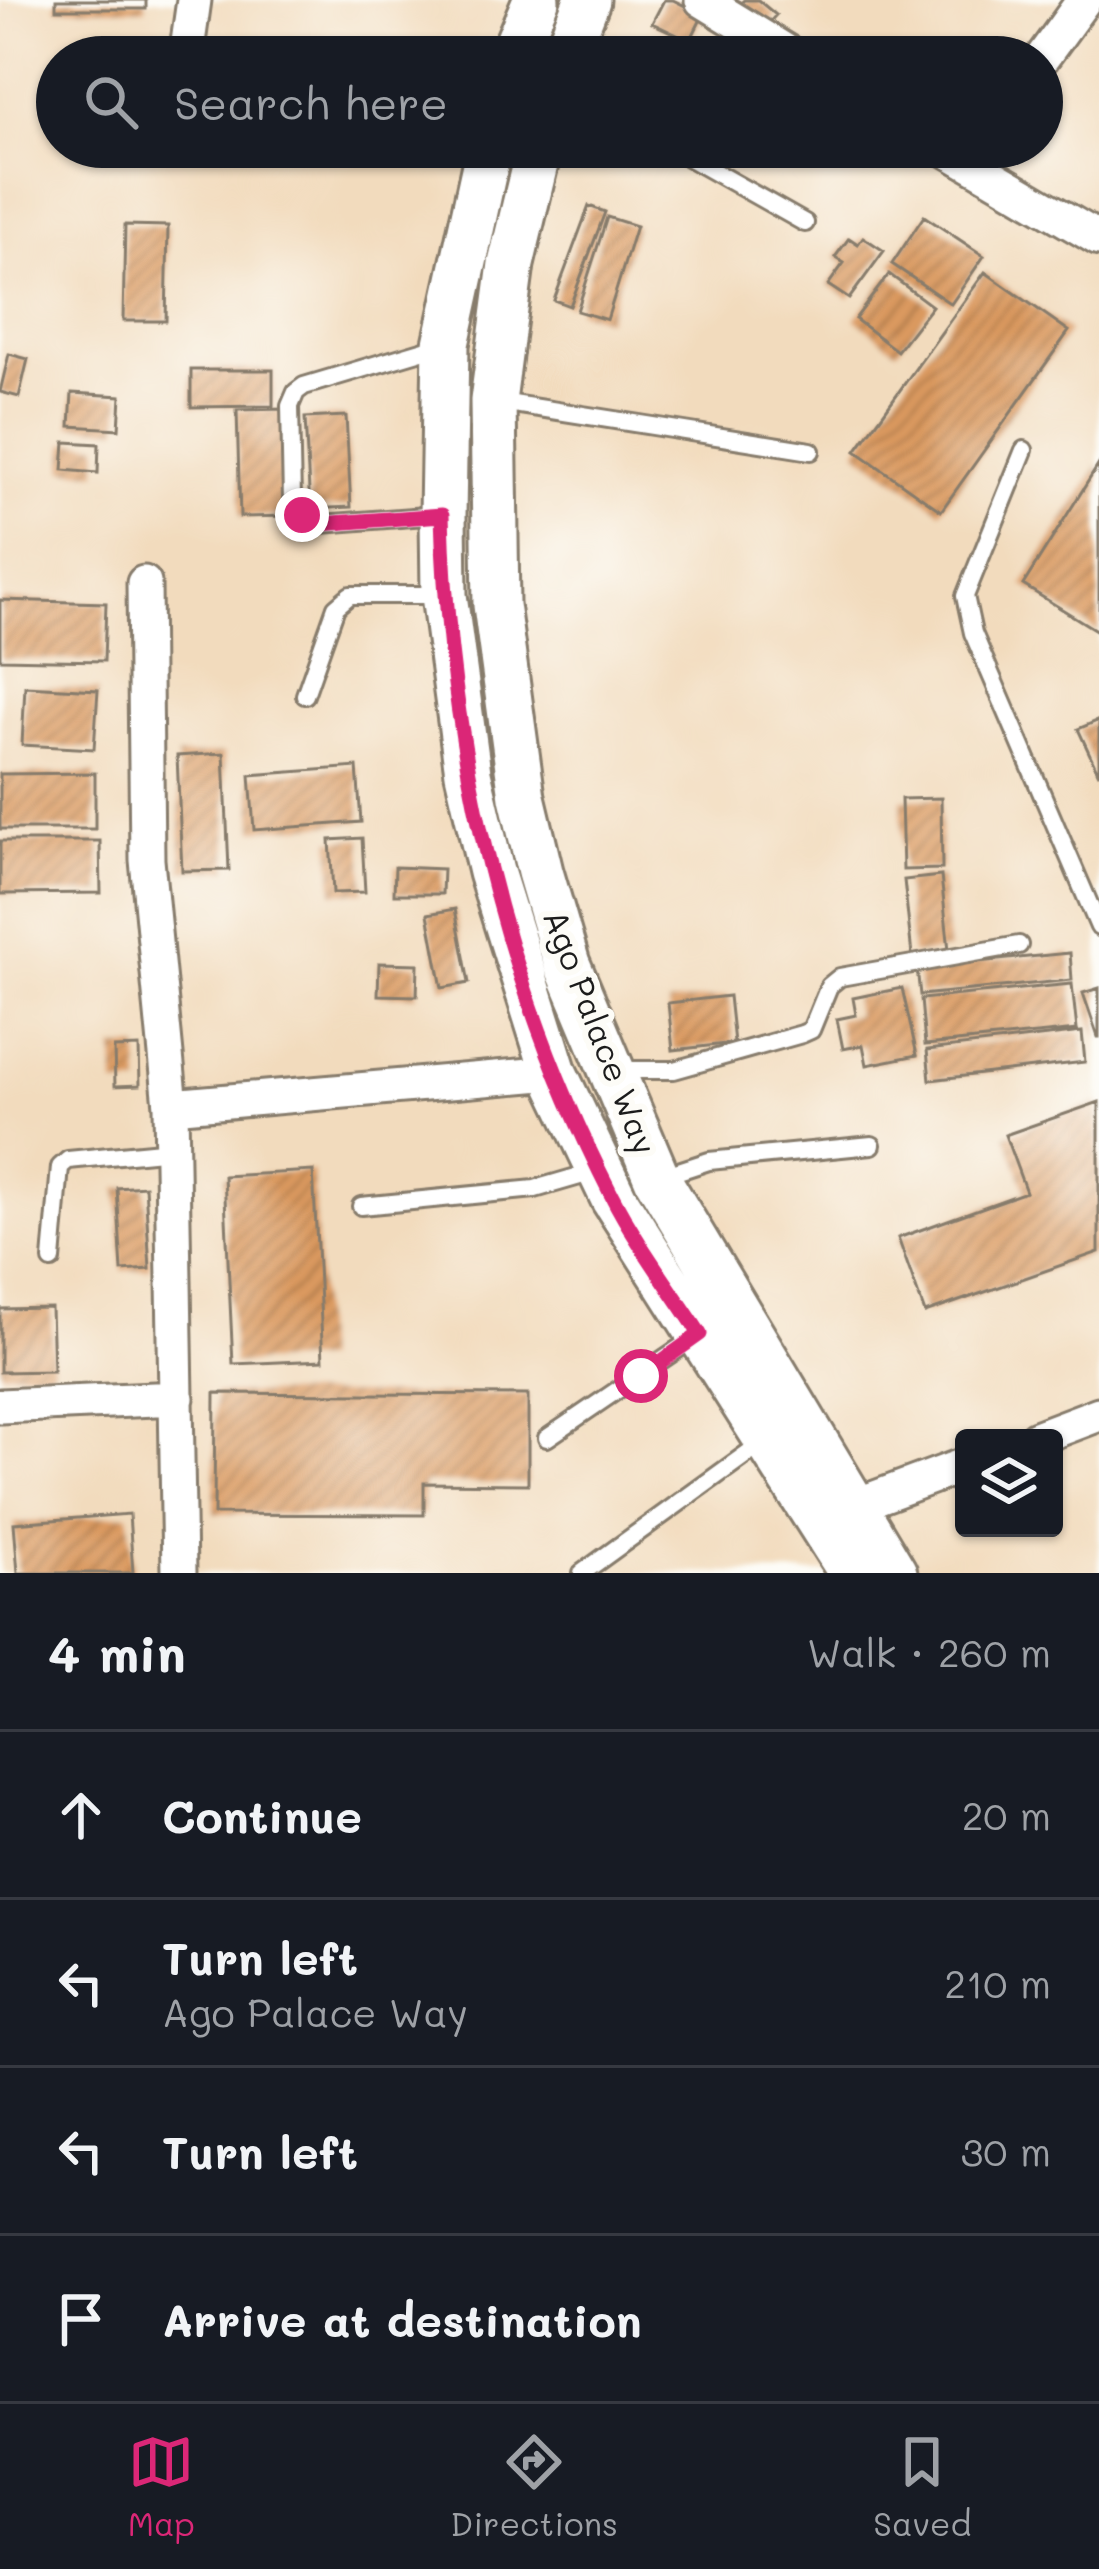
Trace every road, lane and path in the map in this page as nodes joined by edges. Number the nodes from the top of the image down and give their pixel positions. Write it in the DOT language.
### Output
graph roads {
  1 [pos="194,0"];
  2 [pos="536,0"];
  3 [pos="587,0"];
  4 [pos="702,0"];
  5 [pos="1084,0"];
  6 [pos="188,36"];
  7 [pos="521,36"];
  8 [pos="573,36"];
  9 [pos="761,36"];
  10 [pos="1058,36"];
  11 [pos="484,168"];
  12 [pos="534,168"];
  13 [pos="707,168"];
  14 [pos="987,168"];
  15 [pos="805,223"];
  16 [pos="1099,239"];
  17 [pos="446,344"];
  18 [pos="493,401"];
  19 [pos="1024,450"];
  20 [pos="811,451"];
  21 [pos="442,515"];
  22 [pos="144,584"];
  23 [pos="444,595"];
  24 [pos="305,694"];
  25 [pos="1099,927"];
  26 [pos="1019,945"];
  27 [pos="609,1070"];
  28 [pos="554,1073"];
  29 [pos="171,1106"];
  30 [pos="872,1144"];
  31 [pos="172,1150"];
  32 [pos="600,1170"];
  33 [pos="657,1178"];
  34 [pos="361,1206"];
  35 [pos="52,1261"];
  36 [pos="700,1334"];
  37 [pos="177,1397"];
  38 [pos="0,1406"];
  39 [pos="1099,1414"];
  40 [pos="1060,1429"];
  41 [pos="547,1438"];
  42 [pos="767,1439"];
  43 [pos="955,1468"];
  44 [pos="854,1506"];
  45 [pos="179,1573"];
  46 [pos="582,1573"];
  47 [pos="852,1573"];
  48 [pos="894,1573"];
  1 -- 6 [label="street"];
  2 -- 7 [label="main road"];
  3 -- 8 [label="main road"];
  4 -- 9 [label="street"];
  5 -- 10 [label="street"];
  11 -- 17 [label="main road, Ago Palace Way"];
  12 -- 18 [label="main road, Ago Palace Way"];
  13 -- 15 [label="lane"];
  14 -- 16 [label="street"];
  17 -- 21 [label="main road, Ago Palace Way"];
  17 -- 21 [label="lane"];
  18 -- 20 [label="lane"];
  18 -- 27 [label="main road, Ago Palace Way"];
  19 -- 25 [label="lane"];
  21 -- 23 [label="main road, Ago Palace Way"];
  22 -- 29 [label="street"];
  23 -- 24 [label="lane"];
  23 -- 28 [label="main road, Ago Palace Way"];
  26 -- 27 [label="lane"];
  27 -- 33 [label="main road, Ago Palace Way"];
  28 -- 29 [label="street"];
  28 -- 32 [label="main road, Ago Palace Way"];
  29 -- 31 [label="street"];
  30 -- 33 [label="lane"];
  31 -- 35 [label="lane"];
  31 -- 37 [label="street"];
  32 -- 34 [label="lane"];
  32 -- 36 [label="main road, Ago Palace Way"];
  33 -- 44 [label="main road, Ago Palace Way"];
  36 -- 41 [label="lane"];
  36 -- 42 [label="main road, Ago Palace Way"];
  37 -- 38 [label="street"];
  37 -- 45 [label="street"];
  39 -- 40 [label="street"];
  42 -- 46 [label="lane"];
  42 -- 47 [label="main road, Ago Palace Way"];
  43 -- 44 [label="street"];
  44 -- 48 [label="main road, Ago Palace Way"];
}
